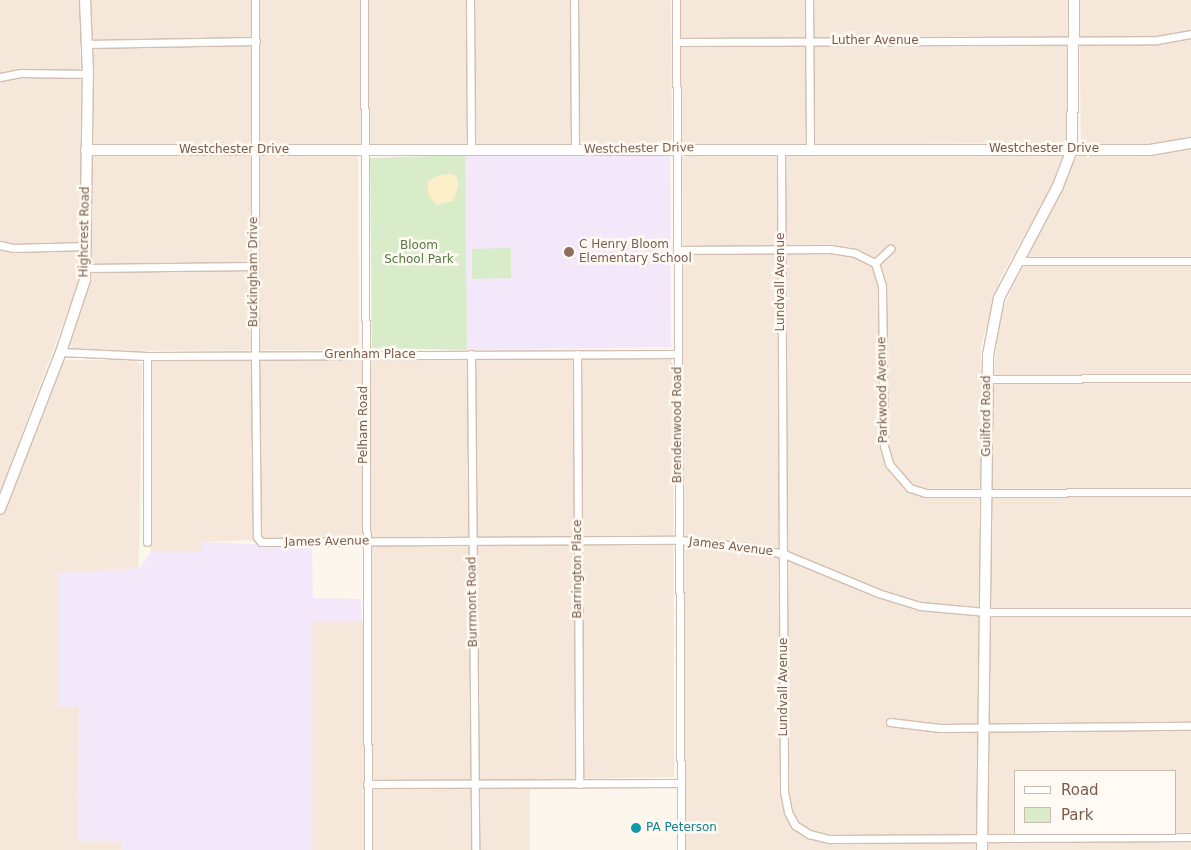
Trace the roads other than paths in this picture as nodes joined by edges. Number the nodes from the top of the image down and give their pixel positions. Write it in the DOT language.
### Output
graph roads {
  1 [pos="85,0"];
  2 [pos="255,0"];
  3 [pos="364,0"];
  4 [pos="470,0"];
  5 [pos="574,0"];
  6 [pos="676,0"];
  7 [pos="809,0"];
  8 [pos="1074,0"];
  9 [pos="1191,34"];
  10 [pos="1074,40"];
  11 [pos="256,41"];
  12 [pos="676,42"];
  13 [pos="809,42"];
  14 [pos="86,44"];
  15 [pos="88,74"];
  16 [pos="0,77"];
  17 [pos="1191,143"];
  18 [pos="810,147"];
  19 [pos="781,148"];
  20 [pos="676,149"];
  21 [pos="1072,149"];
  22 [pos="86,150"];
  23 [pos="253,150"];
  24 [pos="471,150"];
  25 [pos="575,150"];
  26 [pos="363,151"];
  27 [pos="0,245"];
  28 [pos="86,246"];
  29 [pos="780,249"];
  30 [pos="890,249"];
  31 [pos="677,250"];
  32 [pos="1191,261"];
  33 [pos="1017,262"];
  34 [pos="875,263"];
  35 [pos="254,266"];
  36 [pos="86,268"];
  37 [pos="61,352"];
  38 [pos="471,354"];
  39 [pos="577,354"];
  40 [pos="678,354"];
  41 [pos="255,355"];
  42 [pos="364,355"];
  43 [pos="147,356"];
  44 [pos="1191,378"];
  45 [pos="987,379"];
  46 [pos="1191,492"];
  47 [pos="987,494"];
  48 [pos="0,509"];
  49 [pos="578,540"];
  50 [pos="679,540"];
  51 [pos="364,541"];
  52 [pos="147,542"];
  53 [pos="261,542"];
  54 [pos="472,542"];
  55 [pos="784,554"];
  56 [pos="986,612"];
  57 [pos="1191,612"];
  58 [pos="890,722"];
  59 [pos="1191,726"];
  60 [pos="985,728"];
  61 [pos="476,783"];
  62 [pos="680,783"];
  63 [pos="367,784"];
  64 [pos="579,784"];
  65 [pos="1191,837"];
  66 [pos="983,839"];
  67 [pos="368,850"];
  68 [pos="475,850"];
  69 [pos="680,850"];
  70 [pos="982,850"];
  1 -- 14 [label="street, Highcrest Road"];
  2 -- 11 [label="street, Buckingham Drive"];
  3 -- 26 [label="street, Pelham Road"];
  4 -- 24 [label="street"];
  5 -- 25 [label="street"];
  6 -- 12 [label="street, Brendenwood Road"];
  7 -- 13 [label="street"];
  8 -- 10 [label="street, Guilford Road"];
  9 -- 10 [label="street, Luther Avenue"];
  10 -- 13 [label="street, Luther Avenue"];
  10 -- 21 [label="street, Guilford Road"];
  11 -- 14 [label="street"];
  11 -- 23 [label="street, Buckingham Drive"];
  12 -- 13 [label="street, Luther Avenue"];
  12 -- 20 [label="street, Brendenwood Road"];
  13 -- 18 [label="street"];
  14 -- 15 [label="street, Highcrest Road"];
  15 -- 16 [label="street"];
  15 -- 22 [label="street, Highcrest Road"];
  17 -- 21 [label="street, Westchester Drive"];
  18 -- 19 [label="street, Westchester Drive"];
  18 -- 21 [label="street, Westchester Drive"];
  19 -- 20 [label="street, Westchester Drive"];
  19 -- 29 [label="street, Lundvall Avenue"];
  20 -- 25 [label="street, Westchester Drive"];
  20 -- 31 [label="street, Brendenwood Road"];
  21 -- 33 [label="street, Guilford Road"];
  22 -- 23 [label="street, Westchester Drive"];
  22 -- 28 [label="street, Highcrest Road"];
  23 -- 26 [label="street, Westchester Drive"];
  23 -- 35 [label="street, Buckingham Drive"];
  24 -- 25 [label="street, Westchester Drive"];
  24 -- 26 [label="street, Westchester Drive"];
  26 -- 42 [label="street, Pelham Road"];
  27 -- 28 [label="street"];
  28 -- 36 [label="street, Highcrest Road"];
  29 -- 31 [label="street"];
  29 -- 34 [label="street"];
  29 -- 55 [label="street, Lundvall Avenue"];
  30 -- 34 [label="street"];
  31 -- 40 [label="street, Brendenwood Road"];
  32 -- 33 [label="street"];
  33 -- 45 [label="street, Guilford Road"];
  34 -- 47 [label="street, Parkwood Avenue"];
  35 -- 36 [label="street"];
  35 -- 41 [label="street, Buckingham Drive"];
  36 -- 37 [label="street, Highcrest Road"];
  37 -- 43 [label="street, Grenham Place"];
  37 -- 48 [label="street, Highcrest Road"];
  38 -- 39 [label="street, Grenham Place"];
  38 -- 42 [label="street, Grenham Place"];
  38 -- 54 [label="street, Burrmont Road"];
  39 -- 40 [label="street, Grenham Place"];
  39 -- 49 [label="street, Barrington Place"];
  40 -- 50 [label="street, Brendenwood Road"];
  41 -- 42 [label="street, Grenham Place"];
  41 -- 43 [label="street, Grenham Place"];
  41 -- 53 [label="street, Buckingham Drive"];
  42 -- 51 [label="street, Pelham Road"];
  43 -- 52 [label="street"];
  44 -- 45 [label="street"];
  45 -- 47 [label="street, Guilford Road"];
  46 -- 47 [label="street, Parkwood Avenue"];
  47 -- 56 [label="street, Guilford Road"];
  49 -- 50 [label="street, James Avenue"];
  49 -- 54 [label="street, James Avenue"];
  49 -- 64 [label="street, Barrington Place"];
  50 -- 55 [label="street, James Avenue"];
  50 -- 62 [label="street, Brendenwood Road"];
  51 -- 53 [label="street, James Avenue"];
  51 -- 54 [label="street, James Avenue"];
  51 -- 63 [label="street, Pelham Road"];
  54 -- 61 [label="street, Burrmont Road"];
  55 -- 56 [label="street, James Avenue"];
  55 -- 66 [label="street, Lundvall Avenue"];
  56 -- 57 [label="street, James Avenue"];
  56 -- 60 [label="street, Guilford Road"];
  58 -- 60 [label="street"];
  59 -- 60 [label="street"];
  60 -- 66 [label="street, Guilford Road"];
  61 -- 63 [label="street"];
  61 -- 64 [label="street"];
  61 -- 68 [label="street, Burrmont Road"];
  62 -- 64 [label="street"];
  62 -- 69 [label="street, Brendenwood Road"];
  63 -- 67 [label="street, Pelham Road"];
  65 -- 66 [label="street, Lundvall Avenue"];
  66 -- 70 [label="street, Guilford Road"];
}
